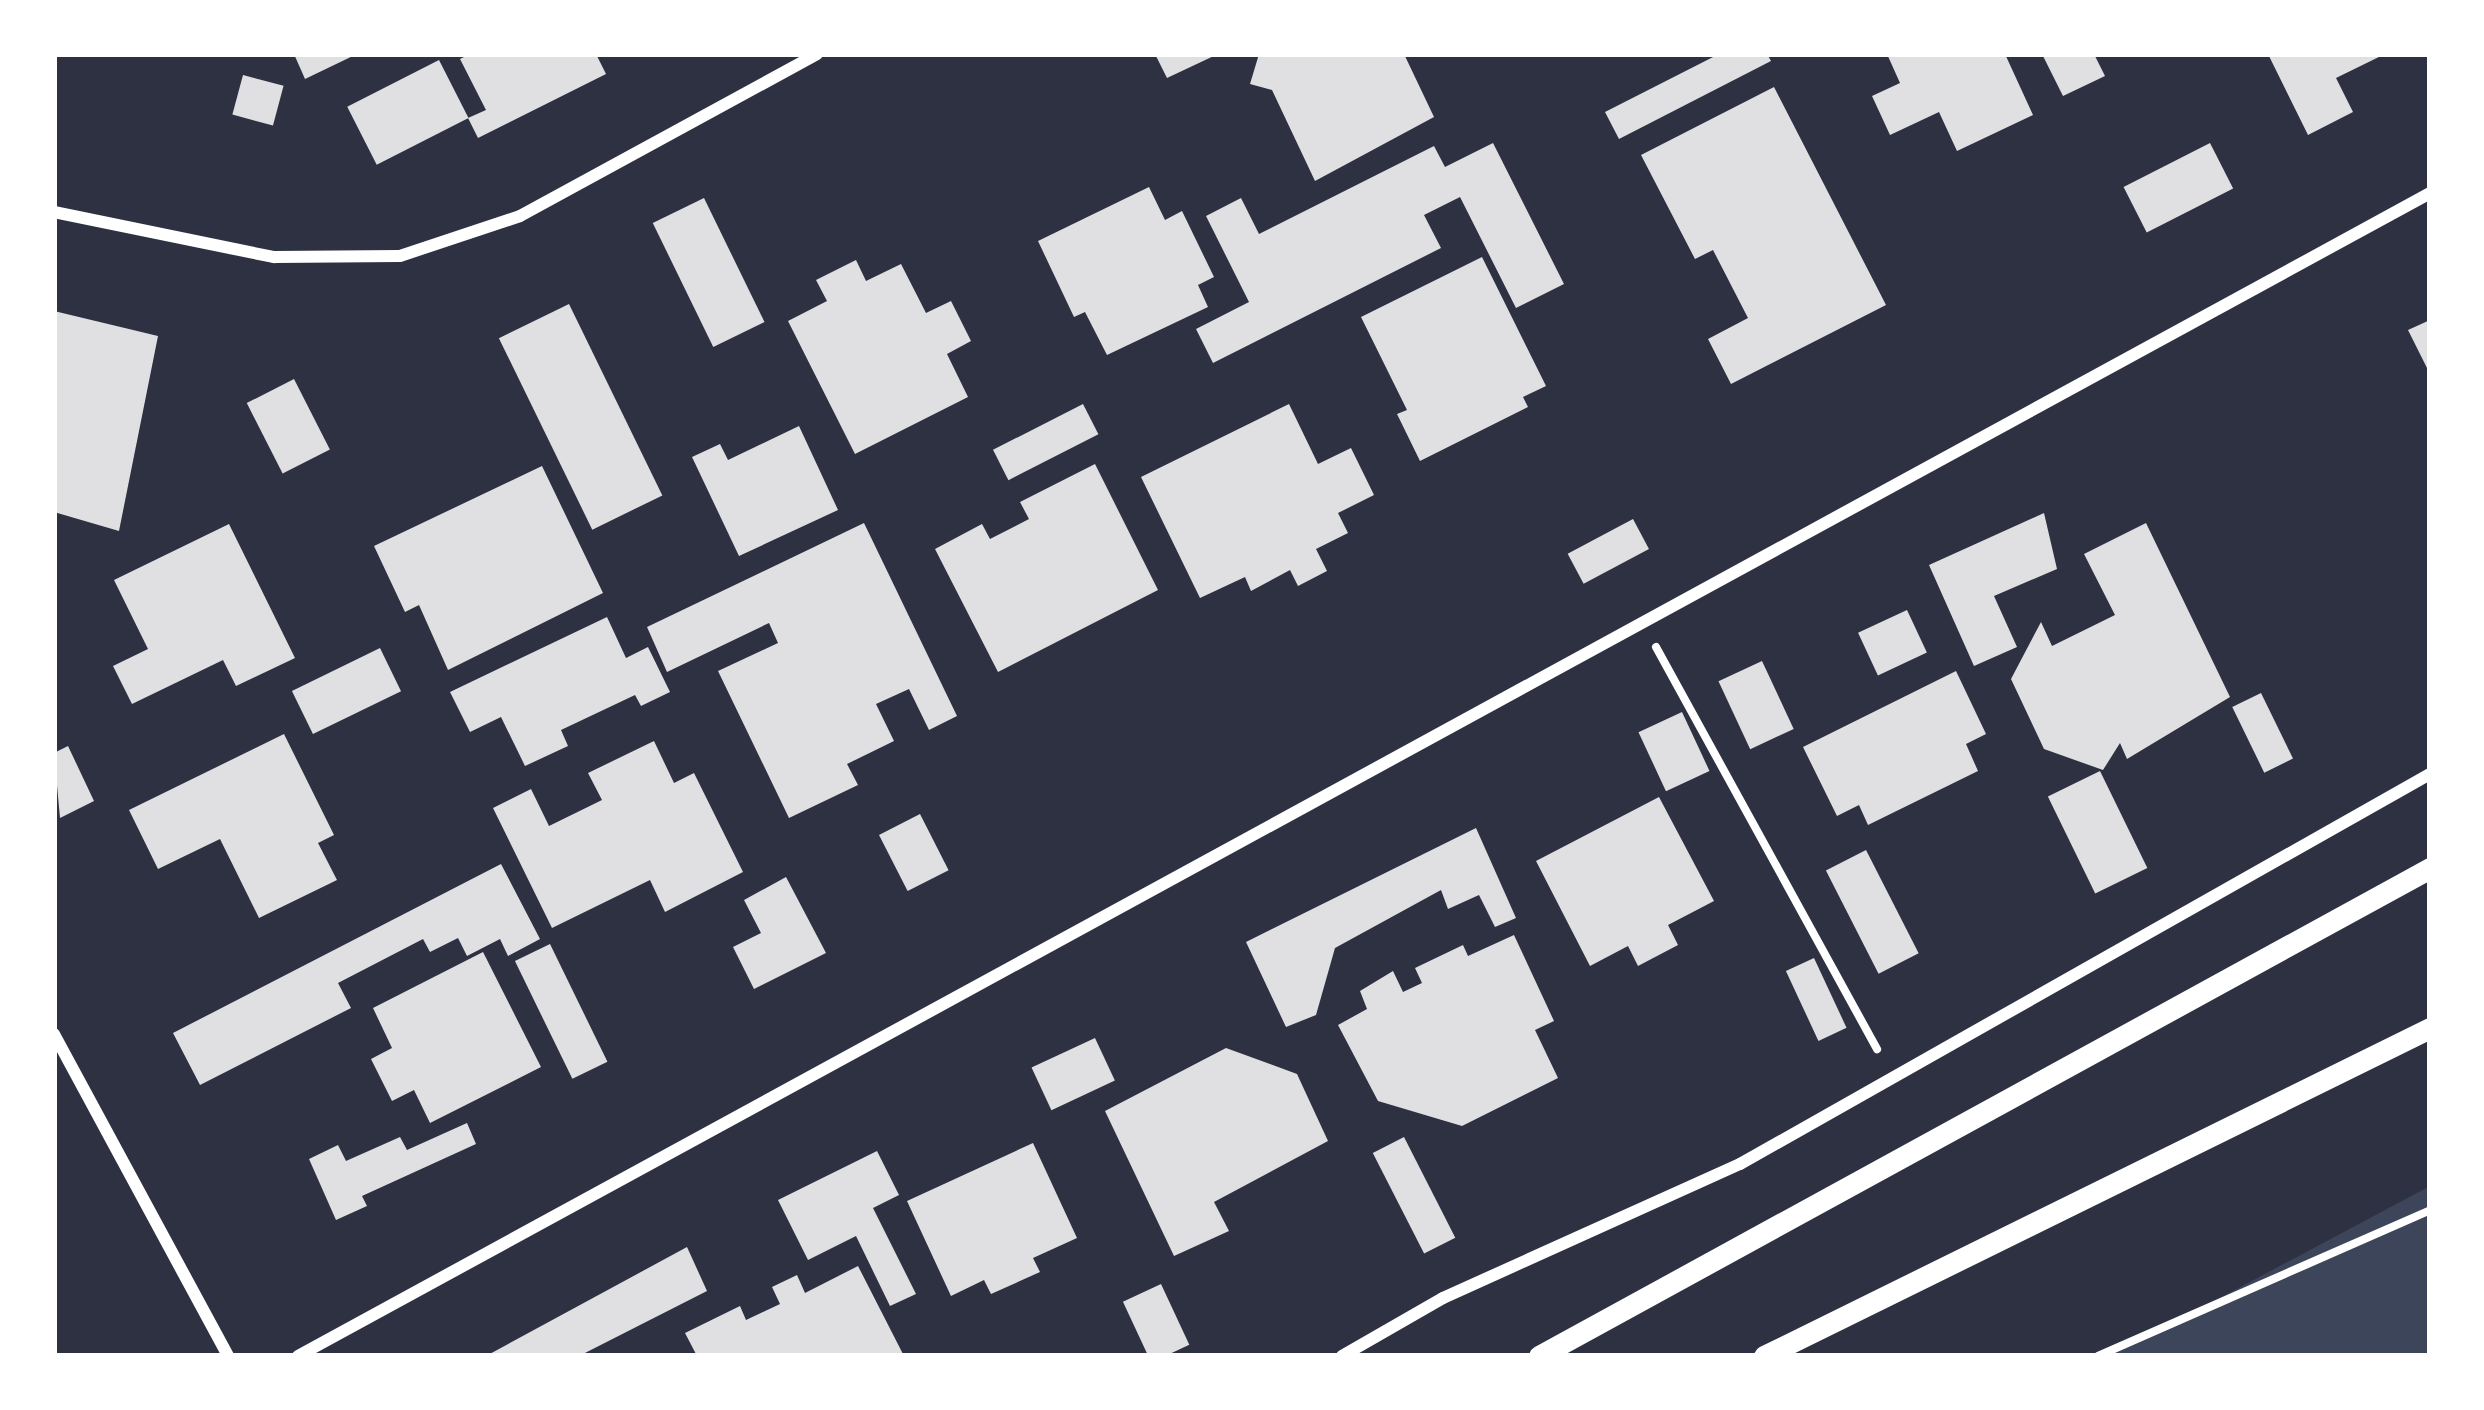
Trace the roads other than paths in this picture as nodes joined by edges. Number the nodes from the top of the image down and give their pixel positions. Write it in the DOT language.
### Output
graph roads {
  1 [pos="817,54"];
  2 [pos="2430,194"];
  3 [pos="54,212"];
  4 [pos="2430,774"];
  5 [pos="2430,868"];
  6 [pos="2430,1028"];
  7 [pos="54,1034"];
  8 [pos="229,1356"];
  9 [pos="298,1356"];
  10 [pos="1342,1356"];
  11 [pos="1539,1356"];
  12 [pos="1764,1356"];
  1 -- 3 [label="street"];
  2 -- 9 [label="street"];
  4 -- 10 [label="street"];
  5 -- 11 [label="street"];
  6 -- 12 [label="street"];
  7 -- 8 [label="street"];
}
